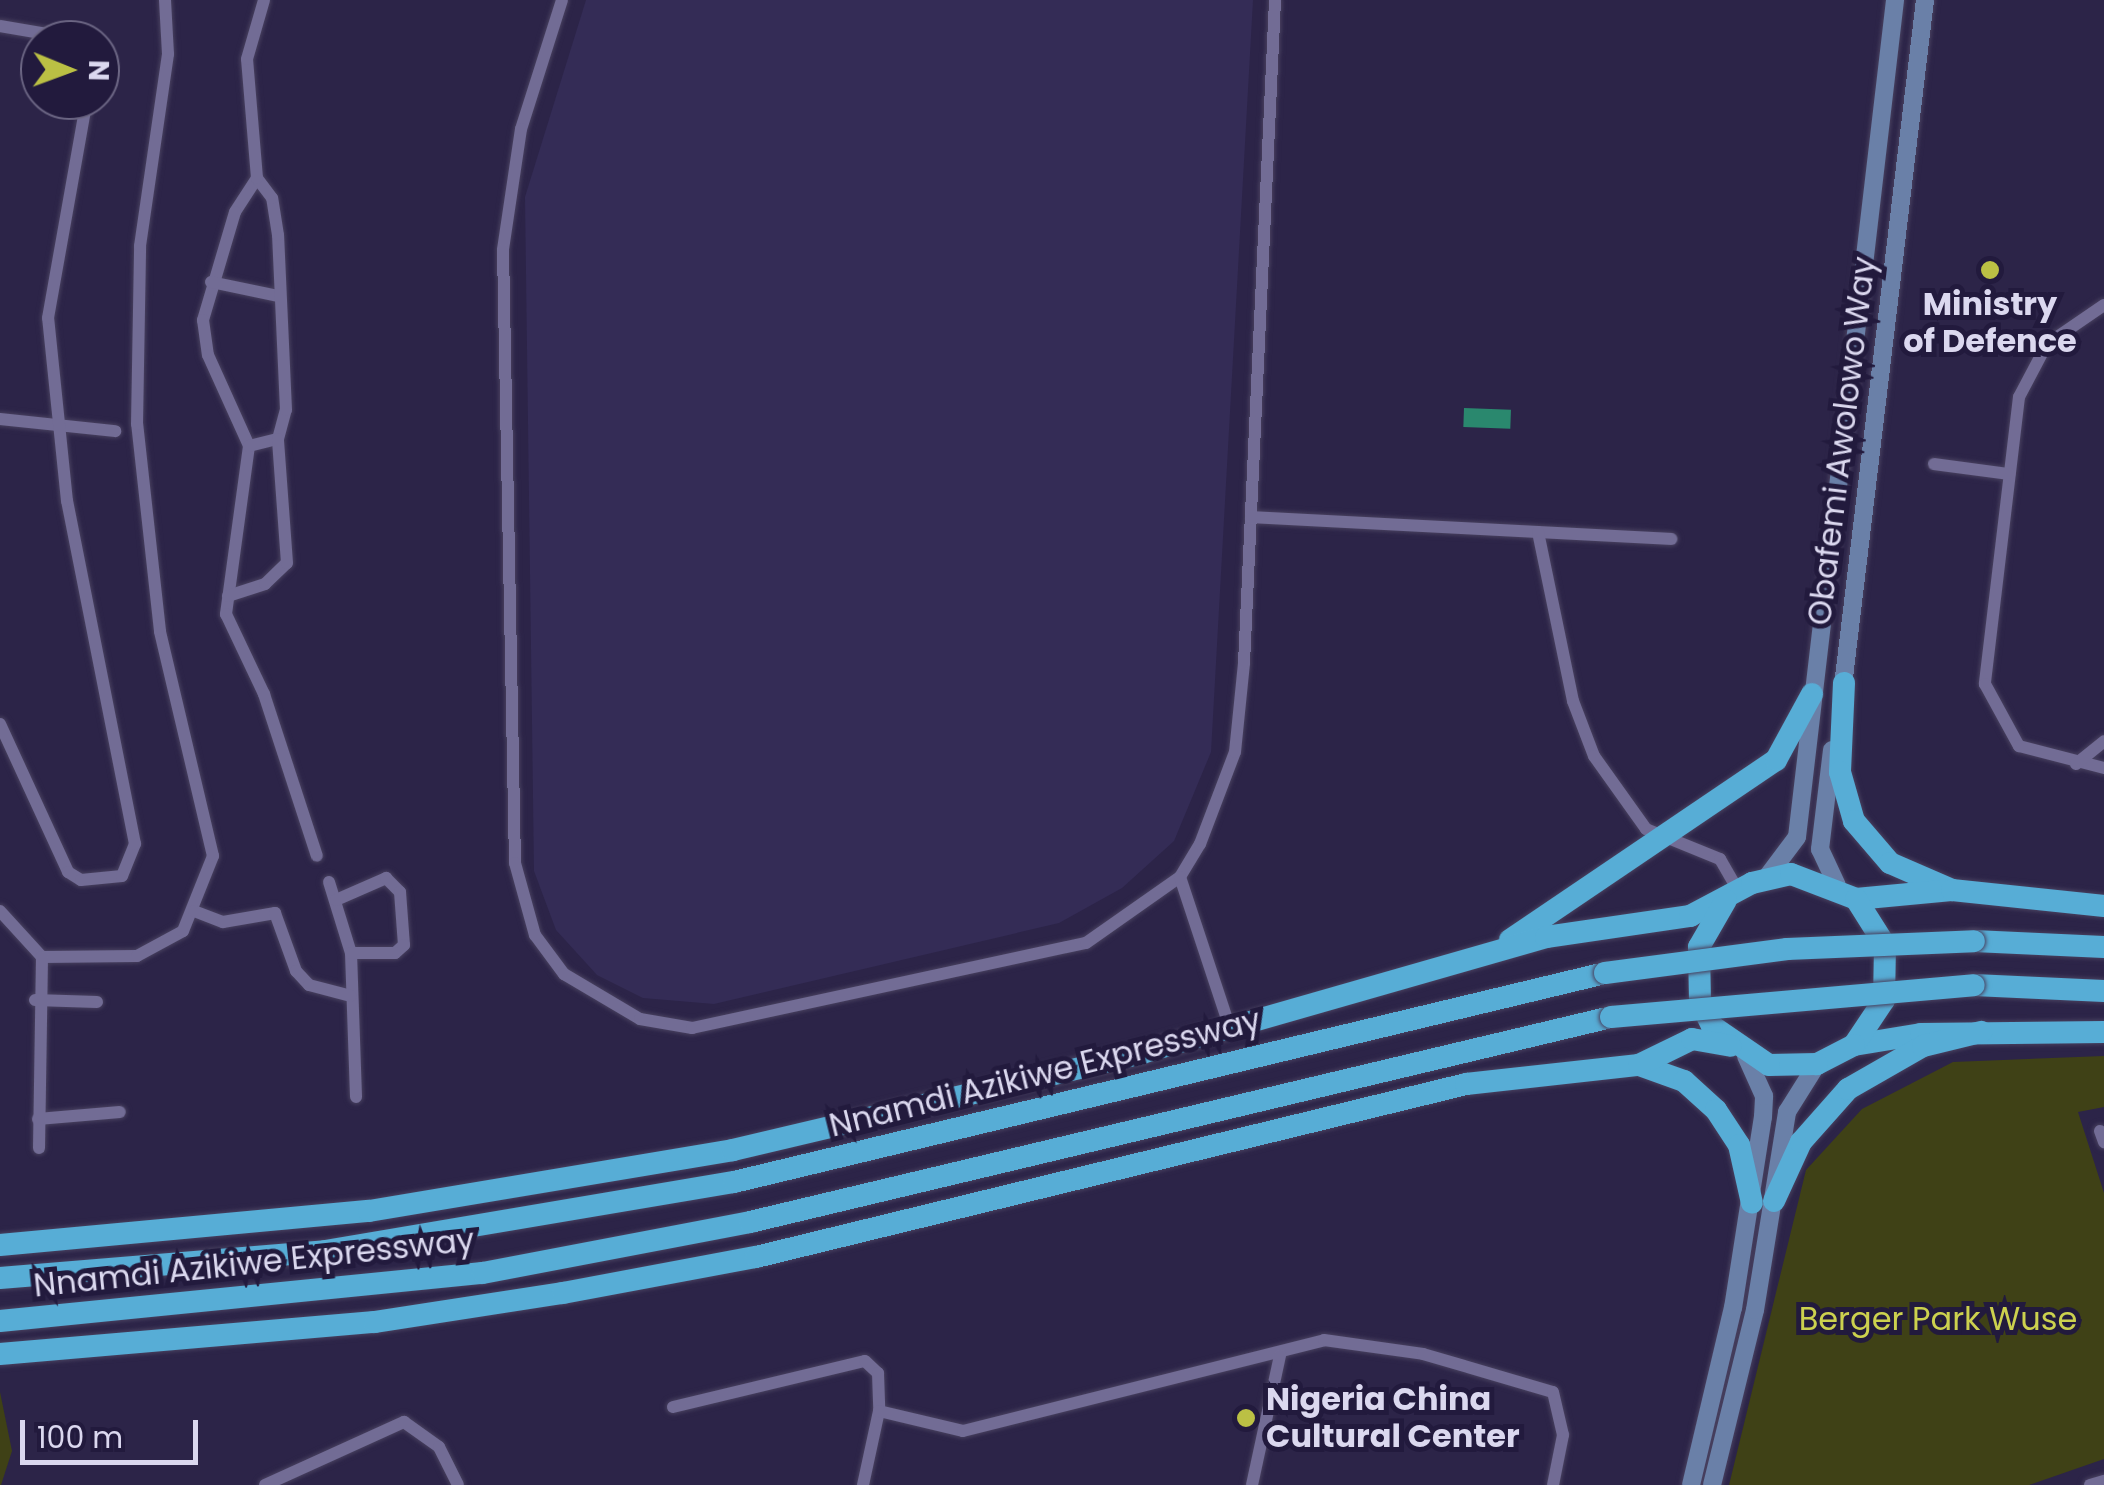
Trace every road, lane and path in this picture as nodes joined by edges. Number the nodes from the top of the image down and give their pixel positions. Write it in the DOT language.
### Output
graph roads {
  1 [pos="165,0"];
  2 [pos="264,0"];
  3 [pos="562,0"];
  4 [pos="1275,0"];
  5 [pos="1925,0"];
  6 [pos="1935,0"];
  7 [pos="1892,6"];
  8 [pos="1920,34"];
  9 [pos="83,120"];
  10 [pos="257,178"];
  11 [pos="211,282"];
  12 [pos="278,296"];
  13 [pos="2104,305"];
  14 [pos="0,419"];
  15 [pos="60,425"];
  16 [pos="115,430"];
  17 [pos="278,439"];
  18 [pos="249,446"];
  19 [pos="1934,464"];
  20 [pos="2009,474"];
  21 [pos="1251,517"];
  22 [pos="1538,532"];
  23 [pos="1671,538"];
  24 [pos="228,596"];
  25 [pos="1844,683"];
  26 [pos="1812,694"];
  27 [pos="0,724"];
  28 [pos="2104,741"];
  29 [pos="2076,764"];
  30 [pos="2104,768"];
  31 [pos="1662,839"];
  32 [pos="318,856"];
  33 [pos="1180,877"];
  34 [pos="1767,877"];
  35 [pos="329,882"];
  36 [pos="1952,890"];
  37 [pos="1847,892"];
  38 [pos="1732,895"];
  39 [pos="336,900"];
  40 [pos="2104,906"];
  41 [pos="0,911"];
  42 [pos="194,911"];
  43 [pos="2104,946"];
  44 [pos="351,952"];
  45 [pos="42,957"];
  46 [pos="1470,959"];
  47 [pos="2104,990"];
  48 [pos="351,996"];
  49 [pos="35,1000"];
  50 [pos="97,1002"];
  51 [pos="1230,1028"];
  52 [pos="1981,1032"];
  53 [pos="2104,1032"];
  54 [pos="1854,1045"];
  55 [pos="1738,1051"];
  56 [pos="1142,1054"];
  57 [pos="1818,1064"];
  58 [pos="1639,1065"];
  59 [pos="356,1097"];
  60 [pos="120,1112"];
  61 [pos="38,1119"];
  62 [pos="976,1126"];
  63 [pos="39,1148"];
  64 [pos="1136,1163"];
  65 [pos="946,1177"];
  66 [pos="1763,1202"];
  67 [pos="207,1232"];
  68 [pos="0,1245"];
  69 [pos="326,1251"];
  70 [pos="0,1278"];
  71 [pos="74,1318"];
  72 [pos="0,1321"];
  73 [pos="0,1340"];
  74 [pos="0,1354"];
  75 [pos="1280,1355"];
  76 [pos="673,1407"];
  77 [pos="879,1412"];
  78 [pos="2104,1480"];
  79 [pos="265,1485"];
  80 [pos="458,1485"];
  81 [pos="863,1485"];
  82 [pos="1252,1485"];
  83 [pos="1553,1485"];
  84 [pos="1691,1485"];
  85 [pos="1712,1485"];
  86 [pos="2090,1485"];
  1 -- 42 [label="street"];
  2 -- 10 [label="street"];
  3 -- 33 [label="street"];
  4 -- 21 [label="street"];
  5 -- 8 [label="main road, Obafemi Awolowo Way"];
  6 -- 8 [label="main road"];
  7 -- 26 [label="main road, Obafemi Awolowo Way"];
  8 -- 25 [label="main road, Obafemi Awolowo Way"];
  9 -- 15 [label="street"];
  10 -- 11 [label="street"];
  10 -- 12 [label="street"];
  11 -- 12 [label="street"];
  11 -- 18 [label="street"];
  12 -- 17 [label="street"];
  13 -- 20 [label="street"];
  14 -- 15 [label="street"];
  15 -- 16 [label="street"];
  15 -- 27 [label="street"];
  17 -- 18 [label="street"];
  17 -- 24 [label="street"];
  18 -- 24 [label="street"];
  19 -- 20 [label="street"];
  20 -- 29 [label="street"];
  21 -- 22 [label="street"];
  21 -- 33 [label="street"];
  22 -- 23 [label="street"];
  22 -- 31 [label="street"];
  24 -- 32 [label="street"];
  25 -- 36 [label="highway"];
  25 -- 37 [label="main road, Obafemi Awolowo Way"];
  26 -- 31 [label="highway"];
  26 -- 34 [label="main road, Obafemi Awolowo Way"];
  28 -- 29 [label="street"];
  29 -- 30 [label="street"];
  31 -- 38 [label="street"];
  31 -- 46 [label="highway"];
  33 -- 51 [label="street"];
  34 -- 37 [label="highway"];
  34 -- 38 [label="highway"];
  35 -- 39 [label="street"];
  36 -- 37 [label="highway"];
  36 -- 40 [label="highway"];
  37 -- 54 [label="highway"];
  38 -- 46 [label="highway, Nnamdi Azikiwe Expressway"];
  38 -- 55 [label="highway"];
  39 -- 44 [label="street"];
  39 -- 44 [label="street"];
  41 -- 45 [label="street"];
  42 -- 45 [label="street"];
  42 -- 48 [label="street"];
  43 -- 62 [label="highway, Nnamdi Azikiwe Expressway, bridge"];
  44 -- 48 [label="street"];
  45 -- 49 [label="street"];
  46 -- 51 [label="highway, Nnamdi Azikiwe Expressway"];
  47 -- 65 [label="highway, Nnamdi Azikiwe Expressway, bridge"];
  48 -- 59 [label="street"];
  49 -- 50 [label="street"];
  49 -- 61 [label="street"];
  51 -- 56 [label="highway, Nnamdi Azikiwe Expressway"];
  52 -- 53 [label="highway"];
  52 -- 54 [label="highway"];
  52 -- 66 [label="highway"];
  54 -- 57 [label="highway"];
  55 -- 57 [label="highway"];
  55 -- 58 [label="highway, Nnamdi Azikiwe Expressway"];
  55 -- 66 [label="main road"];
  56 -- 62 [label="highway"];
  56 -- 67 [label="highway, Nnamdi Azikiwe Expressway"];
  57 -- 66 [label="main road"];
  58 -- 64 [label="highway, Nnamdi Azikiwe Expressway"];
  58 -- 66 [label="highway"];
  60 -- 61 [label="street"];
  61 -- 63 [label="street"];
  62 -- 69 [label="highway, Nnamdi Azikiwe Expressway"];
  64 -- 65 [label="highway"];
  64 -- 74 [label="highway, Nnamdi Azikiwe Expressway"];
  65 -- 71 [label="highway, Nnamdi Azikiwe Expressway"];
  66 -- 84 [label="main road"];
  66 -- 85 [label="main road"];
  67 -- 68 [label="highway, Nnamdi Azikiwe Expressway"];
  67 -- 69 [label="highway"];
  69 -- 70 [label="highway, Nnamdi Azikiwe Expressway"];
  71 -- 72 [label="highway, Nnamdi Azikiwe Expressway"];
  71 -- 73 [label="highway"];
  75 -- 77 [label="street"];
  75 -- 82 [label="street"];
  75 -- 83 [label="street"];
  76 -- 77 [label="street"];
  77 -- 81 [label="street"];
  78 -- 86 [label="street"];
  79 -- 80 [label="street"];
}
